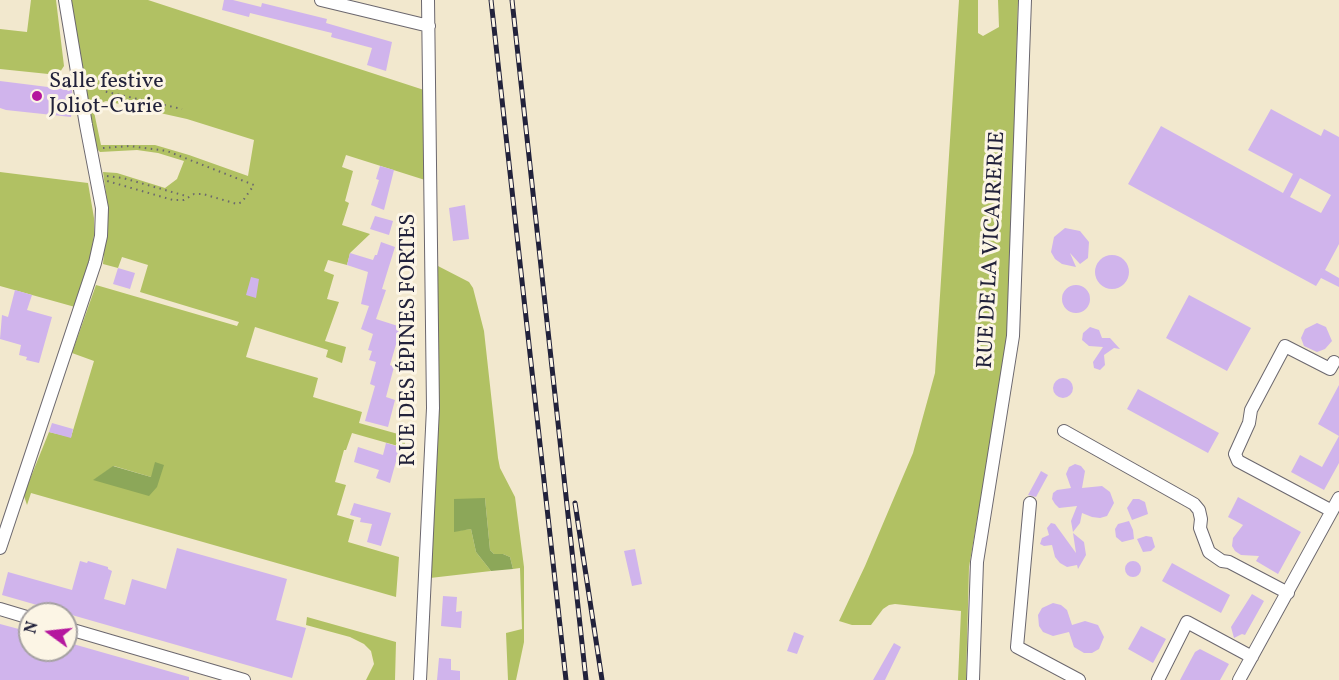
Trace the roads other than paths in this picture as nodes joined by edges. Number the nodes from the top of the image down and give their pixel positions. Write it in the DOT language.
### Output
graph roads {
  1 [pos="65,0"];
  2 [pos="321,0"];
  3 [pos="428,0"];
  4 [pos="1025,0"];
  5 [pos="429,27"];
  6 [pos="1335,362"];
  7 [pos="1064,431"];
  8 [pos="1339,498"];
  9 [pos="1030,503"];
  10 [pos="1332,511"];
  11 [pos="0,548"];
  12 [pos="1288,593"];
  13 [pos="0,609"];
  14 [pos="18,614"];
  15 [pos="78,632"];
  16 [pos="1252,657"];
  17 [pos="244,680"];
  18 [pos="420,680"];
  19 [pos="973,680"];
  20 [pos="1079,680"];
  21 [pos="1158,680"];
  22 [pos="1239,680"];
  1 -- 11 [label="street"];
  2 -- 5 [label="street"];
  3 -- 5 [label="street, RUE DES ÉPINES FORTES"];
  4 -- 19 [label="street, RUE DE LA VICAIRERIE"];
  5 -- 18 [label="street, RUE DES ÉPINES FORTES"];
  6 -- 10 [label="street"];
  7 -- 12 [label="street"];
  8 -- 10 [label="street"];
  9 -- 20 [label="street"];
  10 -- 12 [label="street"];
  12 -- 16 [label="street"];
  13 -- 14 [label="street"];
  15 -- 17 [label="street"];
  16 -- 21 [label="street"];
  16 -- 22 [label="street"];
}
